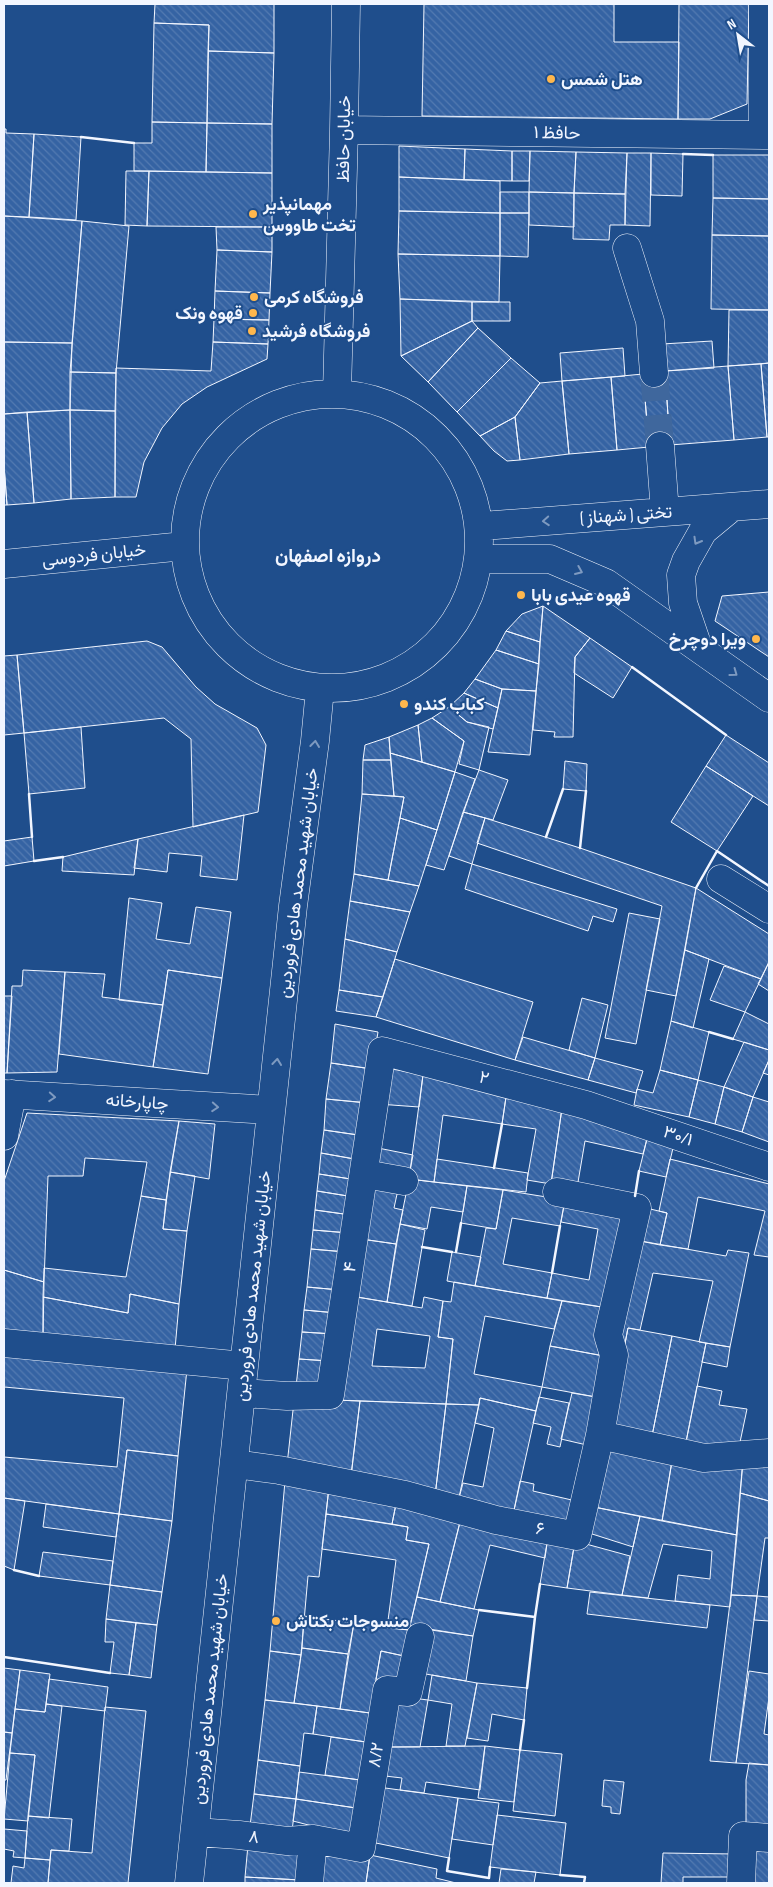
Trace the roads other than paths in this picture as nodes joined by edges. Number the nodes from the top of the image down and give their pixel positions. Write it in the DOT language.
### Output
graph roads {
  1 [pos="346,4"];
  2 [pos="763,4"];
  3 [pos="344,130"];
  4 [pos="766,135"];
  5 [pos="627,248"];
  6 [pos="654,373"];
  7 [pos="337,393"];
  8 [pos="660,446"];
  9 [pos="769,504"];
  10 [pos="732,507"];
  11 [pos="665,512"];
  12 [pos="482,526"];
  13 [pos="184,546"];
  14 [pos="481,559"];
  15 [pos="4,564"];
  16 [pos="698,647"];
  17 [pos="320,689"];
  18 [pos="769,698"];
  19 [pos="721,880"];
  20 [pos="769,909"];
  21 [pos="382,1050"];
  22 [pos="8,1094"];
  23 [pos="586,1105"];
  24 [pos="271,1110"];
  25 [pos="4,1136"];
  26 [pos="769,1167"];
  27 [pos="364,1174"];
  28 [pos="404,1181"];
  29 [pos="557,1192"];
  30 [pos="4,1343"];
  31 [pos="244,1366"];
  32 [pos="242,1393"];
  33 [pos="600,1436"];
  34 [pos="769,1453"];
  35 [pos="235,1464"];
  36 [pos="420,1637"];
  37 [pos="195,1832"];
  38 [pos="769,1838"];
  39 [pos="313,1839"];
  40 [pos="189,1883"];
  41 [pos="309,1883"];
  42 [pos="742,1883"];
  1 -- 3 [label="street, خیابان حافظ"];
  2 -- 4 [label="street"];
  3 -- 4 [label="street, حافظ ۱"];
  3 -- 7 [label="street, خیابان حافظ"];
  5 -- 6 [label="street"];
  7 -- 12 [label="street"];
  7 -- 13 [label="street"];
  8 -- 11 [label="street"];
  9 -- 10 [label="street, تختی ( شهناز )"];
  10 -- 11 [label="street, تختی ( شهناز )"];
  10 -- 16 [label="street, one-way"];
  11 -- 12 [label="street, تختی ( شهناز ), one-way"];
  12 -- 14 [label="street"];
  13 -- 15 [label="street, خیابان فردوسی"];
  13 -- 17 [label="street"];
  14 -- 16 [label="street, one-way"];
  14 -- 17 [label="street"];
  16 -- 18 [label="street, one-way"];
  24 -- 17 [label="street, خیابان شهید محمد هادی فروردین, one-way"];
  19 -- 20 [label="street"];
  21 -- 23 [label="street, ۲"];
  21 -- 27 [label="street, ۴"];
  22 -- 24 [label="street, چاپارخانه, one-way"];
  22 -- 25 [label="street"];
  23 -- 26 [label="street, ۳۰/۱"];
  24 -- 31 [label="street, خیابان شهید محمد هادی فروردین"];
  27 -- 28 [label="street"];
  27 -- 32 [label="street, ۴"];
  29 -- 33 [label="street"];
  30 -- 31 [label="street"];
  31 -- 32 [label="street, خیابان شهید محمد هادی فروردین"];
  32 -- 35 [label="street, خیابان شهید محمد هادی فروردین"];
  33 -- 34 [label="street"];
  33 -- 35 [label="street, ۶"];
  35 -- 37 [label="street, خیابان شهید محمد هادی فروردین"];
  36 -- 39 [label="street, ۸/۲"];
  37 -- 39 [label="street, ۸"];
  37 -- 40 [label="street, خیابان شهید محمد هادی فروردین"];
  38 -- 42 [label="street"];
  39 -- 41 [label="street"];
}
